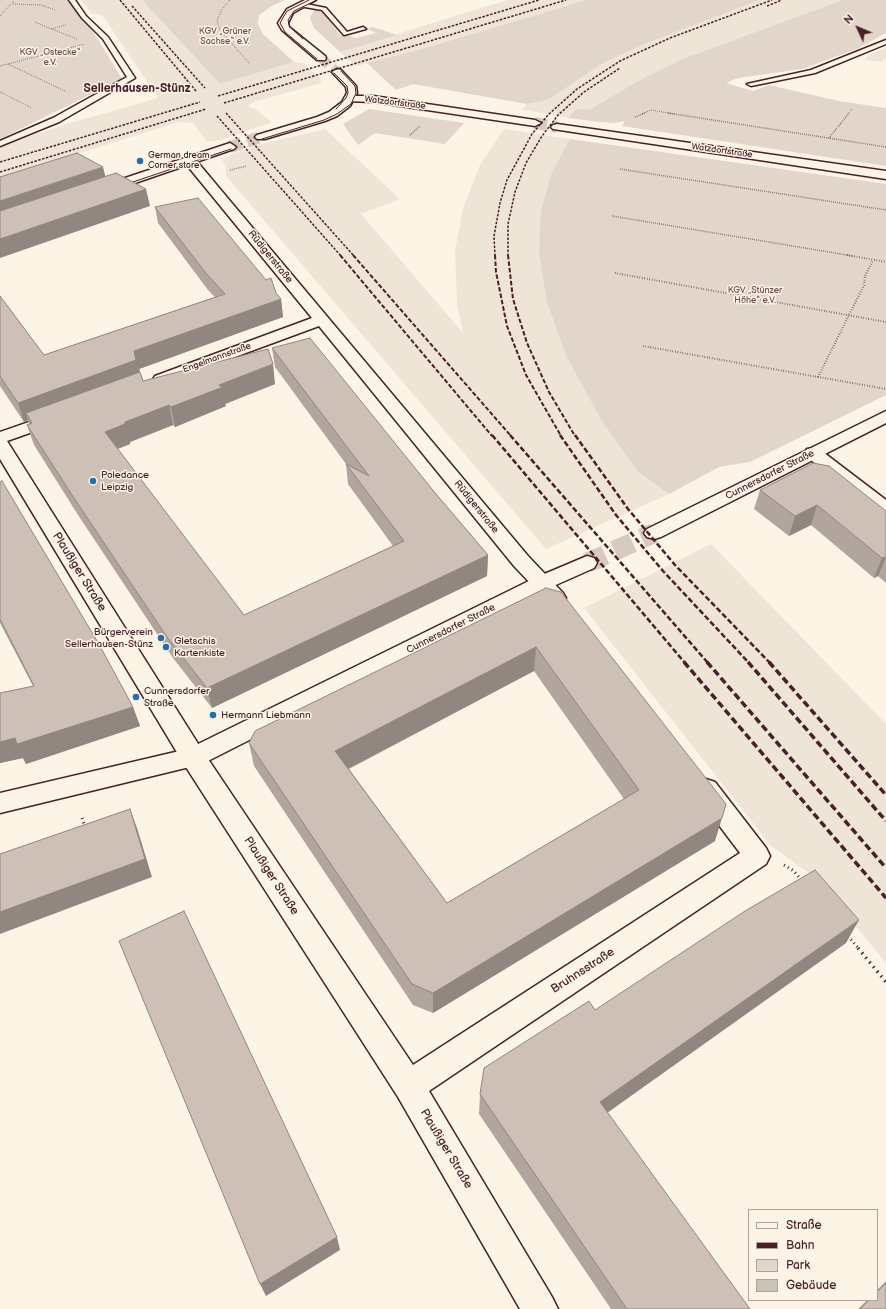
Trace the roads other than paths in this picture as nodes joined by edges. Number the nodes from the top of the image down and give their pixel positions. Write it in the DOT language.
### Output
graph roads {
  1 [pos="72,0"];
  2 [pos="312,0"];
  3 [pos="301,5"];
  4 [pos="363,29"];
  5 [pos="886,42"];
  6 [pos="321,58"];
  7 [pos="337,72"];
  8 [pos="751,84"];
  9 [pos="350,99"];
  10 [pos="535,123"];
  11 [pos="558,127"];
  12 [pos="261,137"];
  13 [pos="0,144"];
  14 [pos="230,147"];
  15 [pos="190,160"];
  16 [pos="886,175"];
  17 [pos="88,195"];
  18 [pos="322,320"];
  19 [pos="145,385"];
  20 [pos="71,412"];
  21 [pos="886,416"];
  22 [pos="0,438"];
  23 [pos="0,444"];
  24 [pos="813,453"];
  25 [pos="886,509"];
  26 [pos="654,533"];
  27 [pos="587,563"];
  28 [pos="542,583"];
  29 [pos="568,611"];
  30 [pos="193,757"];
  31 [pos="693,773"];
  32 [pos="0,803"];
  33 [pos="409,1086"];
  34 [pos="540,1309"];
  1 -- 13 [label="lane"];
  2 -- 3 [label="street"];
  3 -- 4 [label="lane"];
  3 -- 6 [label="street"];
  5 -- 8 [label="lane"];
  7 -- 9 [label="street"];
  9 -- 10 [label="street, Watzdorfstraße"];
  9 -- 12 [label="street"];
  11 -- 16 [label="street, Watzdorfstraße"];
  14 -- 15 [label="street"];
  15 -- 17 [label="street"];
  15 -- 18 [label="street, Rüdigerstraße"];
  18 -- 19 [label="street, Engelmannstraße"];
  18 -- 28 [label="street, Rüdigerstraße"];
  20 -- 22 [label="street"];
  21 -- 24 [label="street, Cunnersdorfer Straße"];
  23 -- 30 [label="street, Plaußiger Straße"];
  24 -- 25 [label="street"];
  24 -- 26 [label="street, Cunnersdorfer Straße"];
  27 -- 28 [label="street, Cunnersdorfer Straße"];
  28 -- 29 [label="street, Rüdigerstraße"];
  28 -- 30 [label="street, Cunnersdorfer Straße"];
  30 -- 32 [label="street, Cunnersdorfer Straße"];
  30 -- 33 [label="street, Plaußiger Straße"];
  31 -- 33 [label="street, Bruhnsstraße"];
  33 -- 34 [label="street, Plaußiger Straße"];
}
